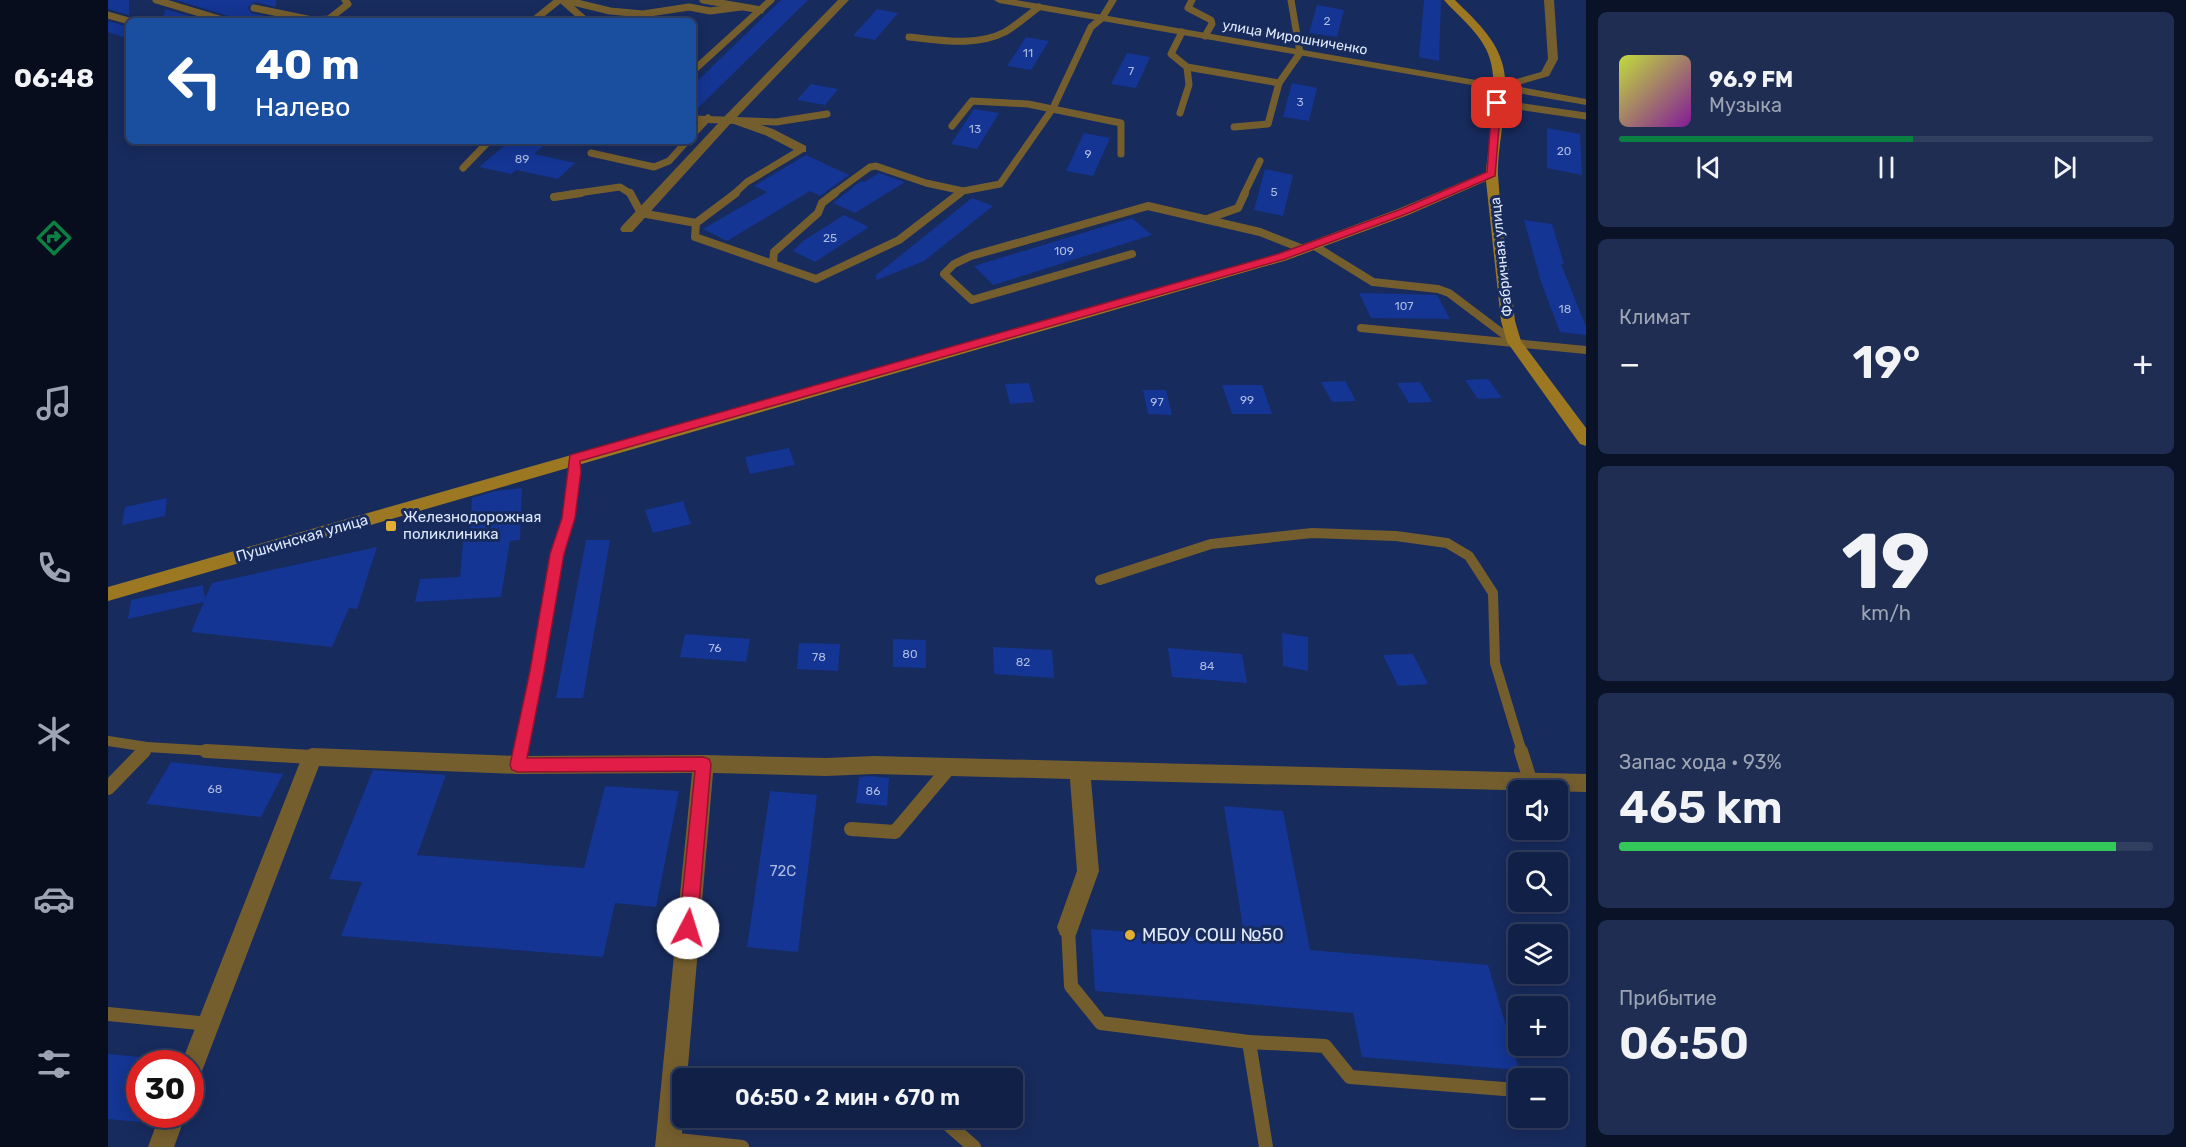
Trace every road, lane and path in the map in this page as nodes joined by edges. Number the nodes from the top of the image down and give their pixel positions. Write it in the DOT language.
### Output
graph roads {
  1 [pos="156,0"];
  2 [pos="345,0"];
  3 [pos="562,0"];
  4 [pos="703,0"];
  5 [pos="771,0"];
  6 [pos="843,0"];
  7 [pos="999,0"];
  8 [pos="1113,0"];
  9 [pos="1192,0"];
  10 [pos="1292,0"];
  11 [pos="1449,0"];
  12 [pos="1549,0"];
  13 [pos="741,7"];
  14 [pos="1039,7"];
  15 [pos="254,8"];
  16 [pos="761,10"];
  17 [pos="108,15"];
  18 [pos="216,18"];
  19 [pos="302,18"];
  20 [pos="331,18"];
  21 [pos="537,18"];
  22 [pos="583,18"];
  23 [pos="1102,18"];
  24 [pos="126,20"];
  25 [pos="1182,32"];
  26 [pos="1205,36"];
  27 [pos="909,37"];
  28 [pos="1300,53"];
  29 [pos="1187,66"];
  30 [pos="696,68"];
  31 [pos="1278,83"];
  32 [pos="1499,88"];
  33 [pos="1586,102"];
  34 [pos="1497,103"];
  35 [pos="1053,108"];
  36 [pos="1180,113"];
  37 [pos="827,114"];
  38 [pos="1586,116"];
  39 [pos="696,118"];
  40 [pos="708,118"];
  41 [pos="729,118"];
  42 [pos="952,126"];
  43 [pos="1234,127"];
  44 [pos="696,131"];
  45 [pos="486,144"];
  46 [pos="684,144"];
  47 [pos="802,149"];
  48 [pos="591,153"];
  49 [pos="1121,154"];
  50 [pos="1260,161"];
  51 [pos="463,168"];
  52 [pos="1492,174"];
  53 [pos="963,191"];
  54 [pos="554,197"];
  55 [pos="641,213"];
  56 [pos="1207,219"];
  57 [pos="696,223"];
  58 [pos="627,229"];
  59 [pos="1308,247"];
  60 [pos="1132,254"];
  61 [pos="773,263"];
  62 [pos="1361,328"];
  63 [pos="1514,342"];
  64 [pos="1586,351"];
  65 [pos="1586,440"];
  66 [pos="574,459"];
  67 [pos="1100,580"];
  68 [pos="108,594"];
  69 [pos="108,741"];
  70 [pos="147,747"];
  71 [pos="312,758"];
  72 [pos="703,764"];
  73 [pos="518,765"];
  74 [pos="949,768"];
  75 [pos="1080,772"];
  76 [pos="1529,780"];
  77 [pos="1508,782"];
  78 [pos="1568,783"];
  79 [pos="1586,783"];
  80 [pos="108,788"];
  81 [pos="851,829"];
  82 [pos="1068,927"];
  83 [pos="108,1014"];
  84 [pos="209,1024"];
  85 [pos="1250,1042"];
  86 [pos="198,1050"];
  87 [pos="1508,1089"];
  88 [pos="168,1128"];
  89 [pos="952,1128"];
  90 [pos="668,1143"];
  91 [pos="161,1147"];
  92 [pos="742,1147"];
  93 [pos="974,1147"];
  94 [pos="1266,1147"];
  1 -- 18 [label="lane"];
  2 -- 20 [label="lane"];
  3 -- 13 [label="lane"];
  3 -- 21 [label="lane"];
  3 -- 22 [label="lane"];
  4 -- 13 [label="lane"];
  5 -- 16 [label="lane"];
  6 -- 41 [label="street"];
  7 -- 14 [label="street, улица Мирошниченко"];
  8 -- 23 [label="lane"];
  9 -- 26 [label="lane"];
  10 -- 28 [label="lane"];
  11 -- 32 [label="main road, Фабричная улица"];
  12 -- 32 [label="street"];
  13 -- 16 [label="lane"];
  14 -- 23 [label="street, улица Мирошниченко"];
  14 -- 27 [label="lane"];
  15 -- 19 [label="lane"];
  16 -- 30 [label="lane"];
  17 -- 24 [label="lane"];
  23 -- 25 [label="street, улица Мирошниченко"];
  23 -- 35 [label="lane"];
  25 -- 26 [label="street, улица Мирошниченко"];
  25 -- 29 [label="lane"];
  26 -- 28 [label="street, улица Мирошниченко"];
  28 -- 31 [label="lane"];
  28 -- 32 [label="street, улица Мирошниченко"];
  29 -- 31 [label="lane"];
  29 -- 36 [label="lane"];
  31 -- 43 [label="lane"];
  32 -- 33 [label="street, улица Мирошниченко"];
  32 -- 34 [label="main road, Фабричная улица"];
  34 -- 38 [label="lane"];
  34 -- 52 [label="main road, Фабричная улица"];
  35 -- 42 [label="lane"];
  35 -- 49 [label="lane"];
  35 -- 53 [label="lane"];
  37 -- 41 [label="lane"];
  39 -- 40 [label="lane"];
  40 -- 41 [label="lane"];
  40 -- 44 [label="lane"];
  41 -- 47 [label="street"];
  41 -- 55 [label="street"];
  45 -- 51 [label="lane"];
  46 -- 48 [label="lane"];
  47 -- 57 [label="lane"];
  50 -- 56 [label="lane"];
  52 -- 59 [label="main road, Пушкинская улица"];
  52 -- 63 [label="main road, Фабричная улица"];
  53 -- 61 [label="lane"];
  53 -- 61 [label="lane"];
  54 -- 55 [label="lane"];
  55 -- 57 [label="lane"];
  55 -- 58 [label="street"];
  56 -- 59 [label="lane"];
  56 -- 60 [label="lane"];
  57 -- 61 [label="lane"];
  59 -- 63 [label="lane"];
  59 -- 66 [label="main road, Пушкинская улица"];
  62 -- 63 [label="lane"];
  63 -- 64 [label="lane"];
  63 -- 65 [label="main road, Фабричная улица"];
  66 -- 68 [label="main road, Пушкинская улица"];
  66 -- 73 [label="lane"];
  67 -- 76 [label="lane"];
  69 -- 70 [label="lane"];
  70 -- 71 [label="lane"];
  70 -- 80 [label="lane"];
  71 -- 73 [label="street"];
  71 -- 84 [label="street"];
  72 -- 73 [label="street"];
  72 -- 74 [label="street"];
  72 -- 90 [label="street"];
  74 -- 75 [label="street"];
  74 -- 81 [label="lane"];
  75 -- 77 [label="street"];
  75 -- 82 [label="street"];
  78 -- 79 [label="street"];
  82 -- 85 [label="lane"];
  83 -- 84 [label="lane"];
  84 -- 86 [label="street"];
  85 -- 87 [label="lane"];
  85 -- 94 [label="lane"];
  88 -- 91 [label="street"];
  89 -- 93 [label="lane"];
  90 -- 92 [label="lane"];
}
